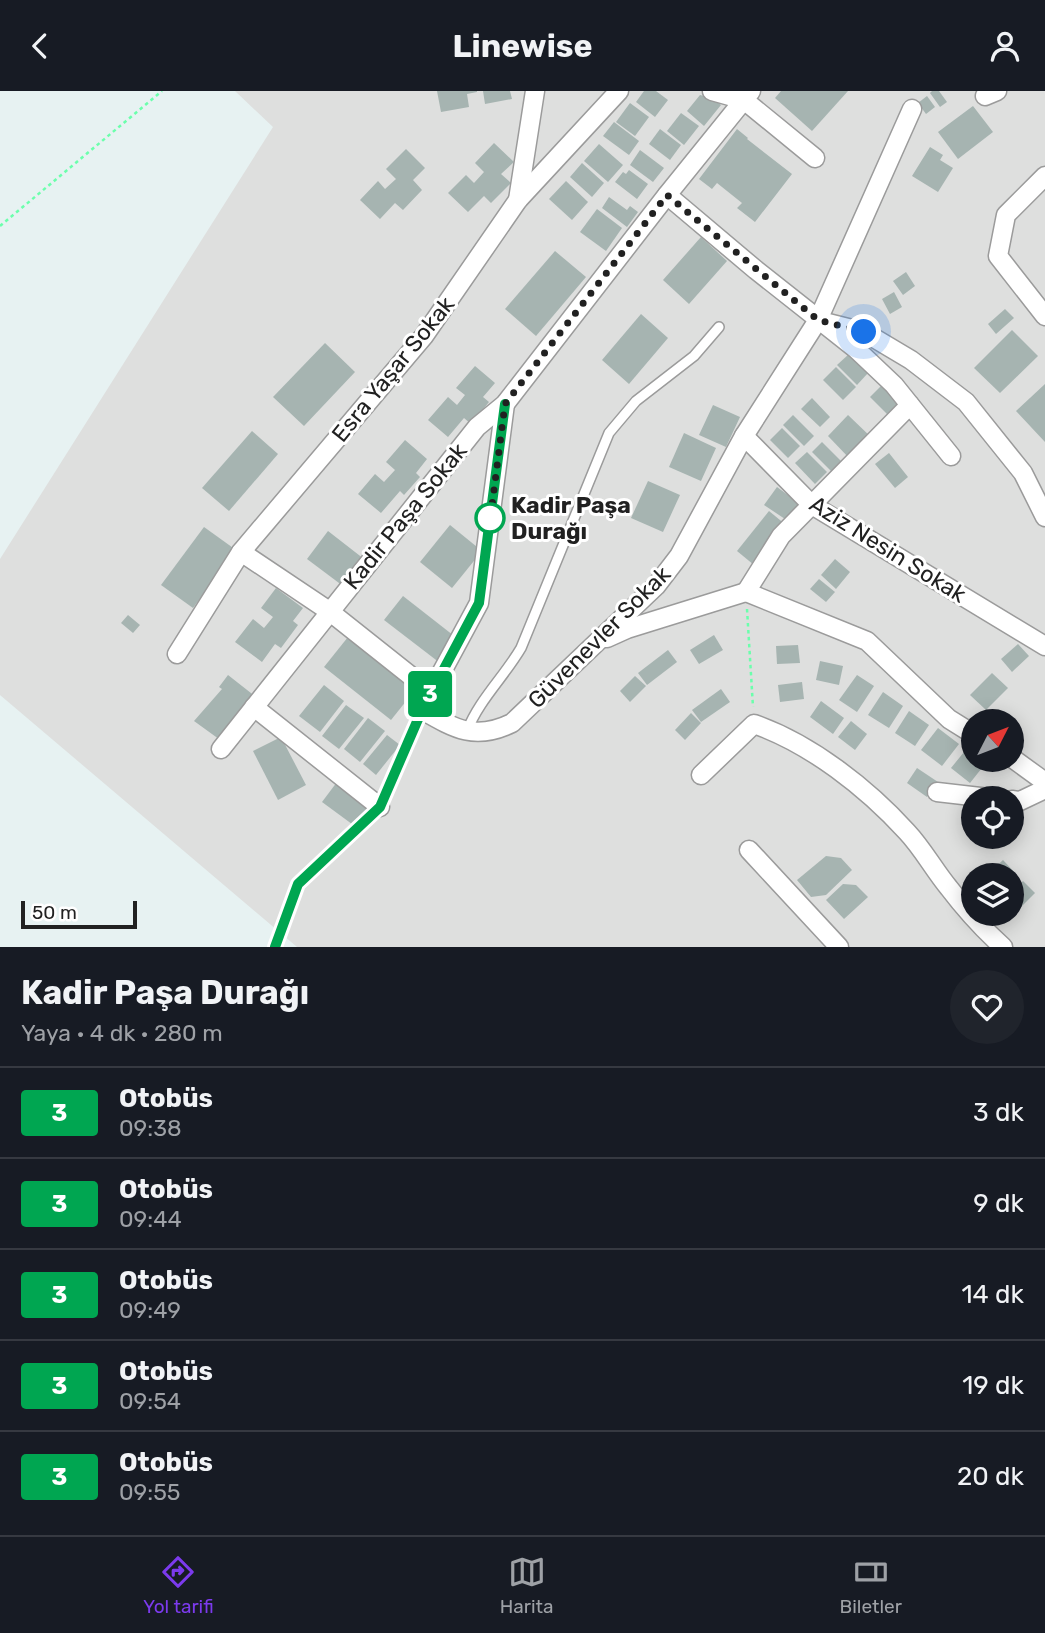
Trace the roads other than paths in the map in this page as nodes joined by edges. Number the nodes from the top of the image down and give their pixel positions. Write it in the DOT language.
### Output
graph roads {
  1 [pos="535,91"];
  2 [pos="619,91"];
  3 [pos="712,91"];
  4 [pos="747,96"];
  5 [pos="912,109"];
  6 [pos="815,157"];
  7 [pos="1045,176"];
  8 [pos="667,195"];
  9 [pos="518,200"];
  10 [pos="1045,316"];
  11 [pos="818,320"];
  12 [pos="719,327"];
  13 [pos="505,404"];
  14 [pos="910,405"];
  15 [pos="744,436"];
  16 [pos="951,456"];
  17 [pos="812,505"];
  18 [pos="1045,517"];
  19 [pos="241,552"];
  20 [pos="746,592"];
  21 [pos="329,611"];
  22 [pos="593,644"];
  23 [pos="1045,646"];
  24 [pos="177,655"];
  25 [pos="431,692"];
  26 [pos="254,707"];
  27 [pos="422,710"];
  28 [pos="961,726"];
  29 [pos="466,732"];
  30 [pos="221,749"];
  31 [pos="1024,767"];
  32 [pos="701,775"];
  33 [pos="1045,782"];
  34 [pos="1045,789"];
  35 [pos="937,792"];
  36 [pos="961,795"];
  37 [pos="1024,799"];
  38 [pos="380,807"];
  39 [pos="749,850"];
  40 [pos="275,947"];
  41 [pos="839,947"];
  42 [pos="1003,947"];
  1 -- 9 [label="street"];
  2 -- 9 [label="street, Esra Yaşar Sokak"];
  3 -- 4 [label="street"];
  4 -- 6 [label="street"];
  4 -- 8 [label="street, Kadir Paşa Sokak"];
  5 -- 11 [label="street, Güvenevler Sokak"];
  7 -- 10 [label="street"];
  8 -- 11 [label="street"];
  8 -- 13 [label="street, Kadir Paşa Sokak"];
  9 -- 19 [label="street, Esra Yaşar Sokak"];
  11 -- 14 [label="street"];
  11 -- 15 [label="street, Güvenevler Sokak"];
  11 -- 18 [label="street"];
  12 -- 29 [label="lane"];
  13 -- 21 [label="street, Kadir Paşa Sokak"];
  13 -- 25 [label="street"];
  14 -- 16 [label="street"];
  14 -- 17 [label="street"];
  15 -- 17 [label="street, Aziz Nesin Sokak"];
  15 -- 22 [label="street, Güvenevler Sokak"];
  17 -- 20 [label="street"];
  17 -- 23 [label="street, Aziz Nesin Sokak"];
  19 -- 21 [label="street"];
  19 -- 24 [label="street, Esra Yaşar Sokak"];
  20 -- 22 [label="street"];
  20 -- 28 [label="street"];
  21 -- 25 [label="street"];
  21 -- 26 [label="street, Kadir Paşa Sokak"];
  22 -- 29 [label="street, Güvenevler Sokak"];
  25 -- 27 [label="lane"];
  26 -- 30 [label="street, Kadir Paşa Sokak"];
  26 -- 38 [label="street"];
  27 -- 29 [label="street"];
  27 -- 38 [label="lane"];
  31 -- 33 [label="street"];
  32 -- 42 [label="street"];
  34 -- 37 [label="street"];
  35 -- 36 [label="street"];
  38 -- 40 [label="lane"];
  39 -- 41 [label="street"];
}
